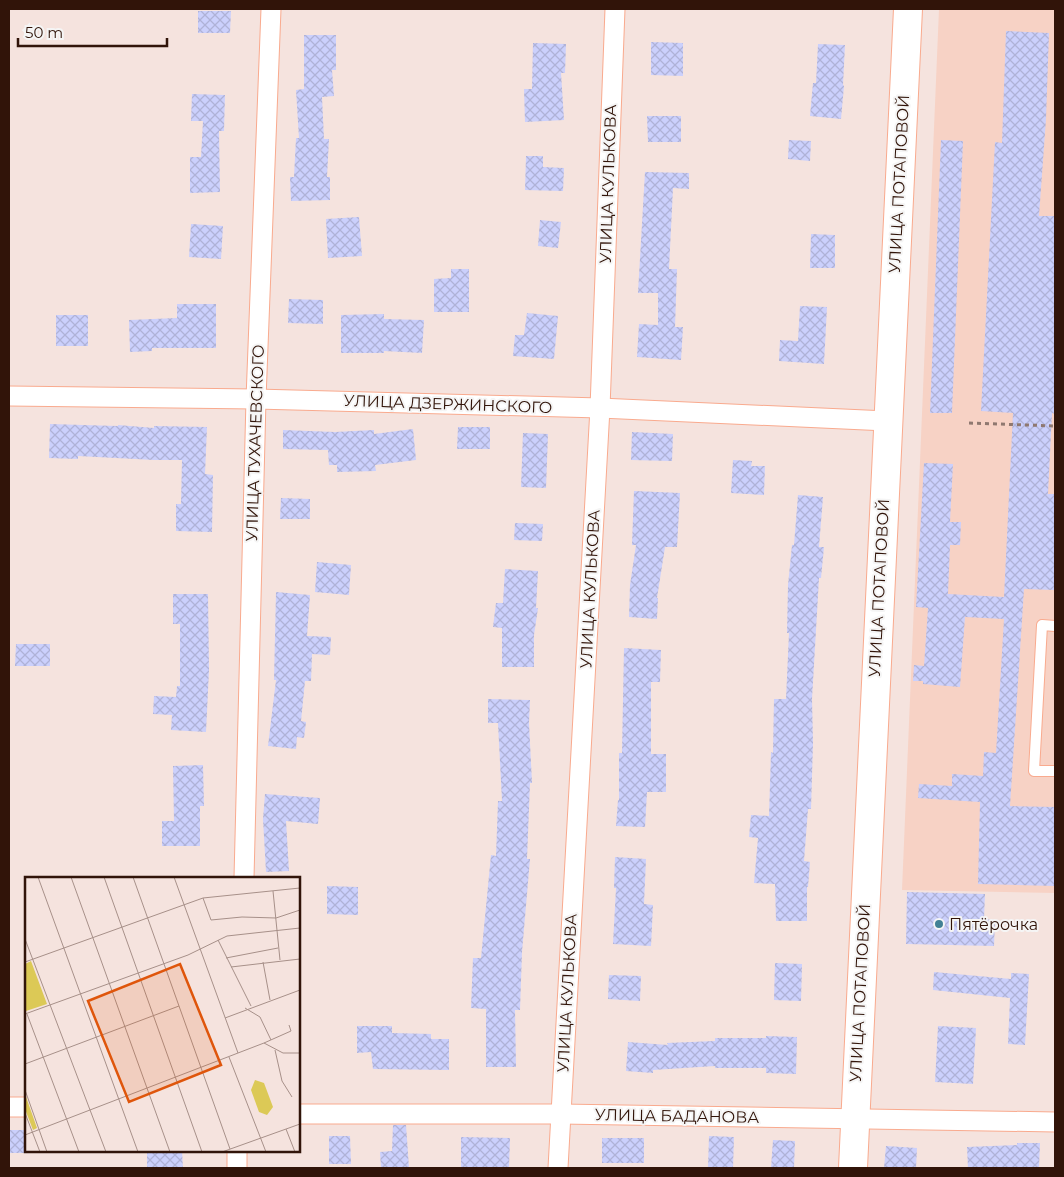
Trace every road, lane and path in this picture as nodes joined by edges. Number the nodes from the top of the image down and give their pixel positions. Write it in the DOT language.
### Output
graph roads {
  1 [pos="271,9"];
  2 [pos="615,9"];
  3 [pos="908,9"];
  4 [pos="9,396"];
  5 [pos="256,399"];
  6 [pos="600,408"];
  7 [pos="887,421"];
  8 [pos="969,423"];
  9 [pos="1055,426"];
  10 [pos="1055,626"];
  11 [pos="1055,771"];
  12 [pos="244,877"];
  13 [pos="9,1107"];
  14 [pos="25,1107"];
  15 [pos="300,1114"];
  16 [pos="560,1114"];
  17 [pos="854,1120"];
  18 [pos="1055,1122"];
  19 [pos="237,1152"];
  20 [pos="237,1168"];
  21 [pos="558,1168"];
  22 [pos="853,1168"];
  1 -- 5 [label="street, УЛИЦА ТУХАЧЕВСКОГО"];
  2 -- 6 [label="street, УЛИЦА КУЛЬКОВА"];
  3 -- 7 [label="main road, УЛИЦА ПОТАПОВОЙ"];
  4 -- 5 [label="street, УЛИЦА ДЗЕРЖИНСКОГО"];
  5 -- 6 [label="street, УЛИЦА ДЗЕРЖИНСКОГО"];
  5 -- 12 [label="street, УЛИЦА ТУХАЧЕВСКОГО"];
  6 -- 7 [label="street, УЛИЦА ДЗЕРЖИНСКОГО"];
  6 -- 16 [label="street, УЛИЦА КУЛЬКОВА"];
  7 -- 17 [label="main road, УЛИЦА ПОТАПОВОЙ"];
  8 -- 9 [label="path"];
  10 -- 11 [label="lane"];
  13 -- 14 [label="street"];
  15 -- 16 [label="street, УЛИЦА БАДАНОВА"];
  16 -- 17 [label="street, УЛИЦА БАДАНОВА"];
  16 -- 21 [label="street, УЛИЦА КУЛЬКОВА"];
  17 -- 18 [label="street, УЛИЦА БАДАНОВА"];
  17 -- 22 [label="main road, УЛИЦА ПОТАПОВОЙ"];
  19 -- 20 [label="street"];
}
